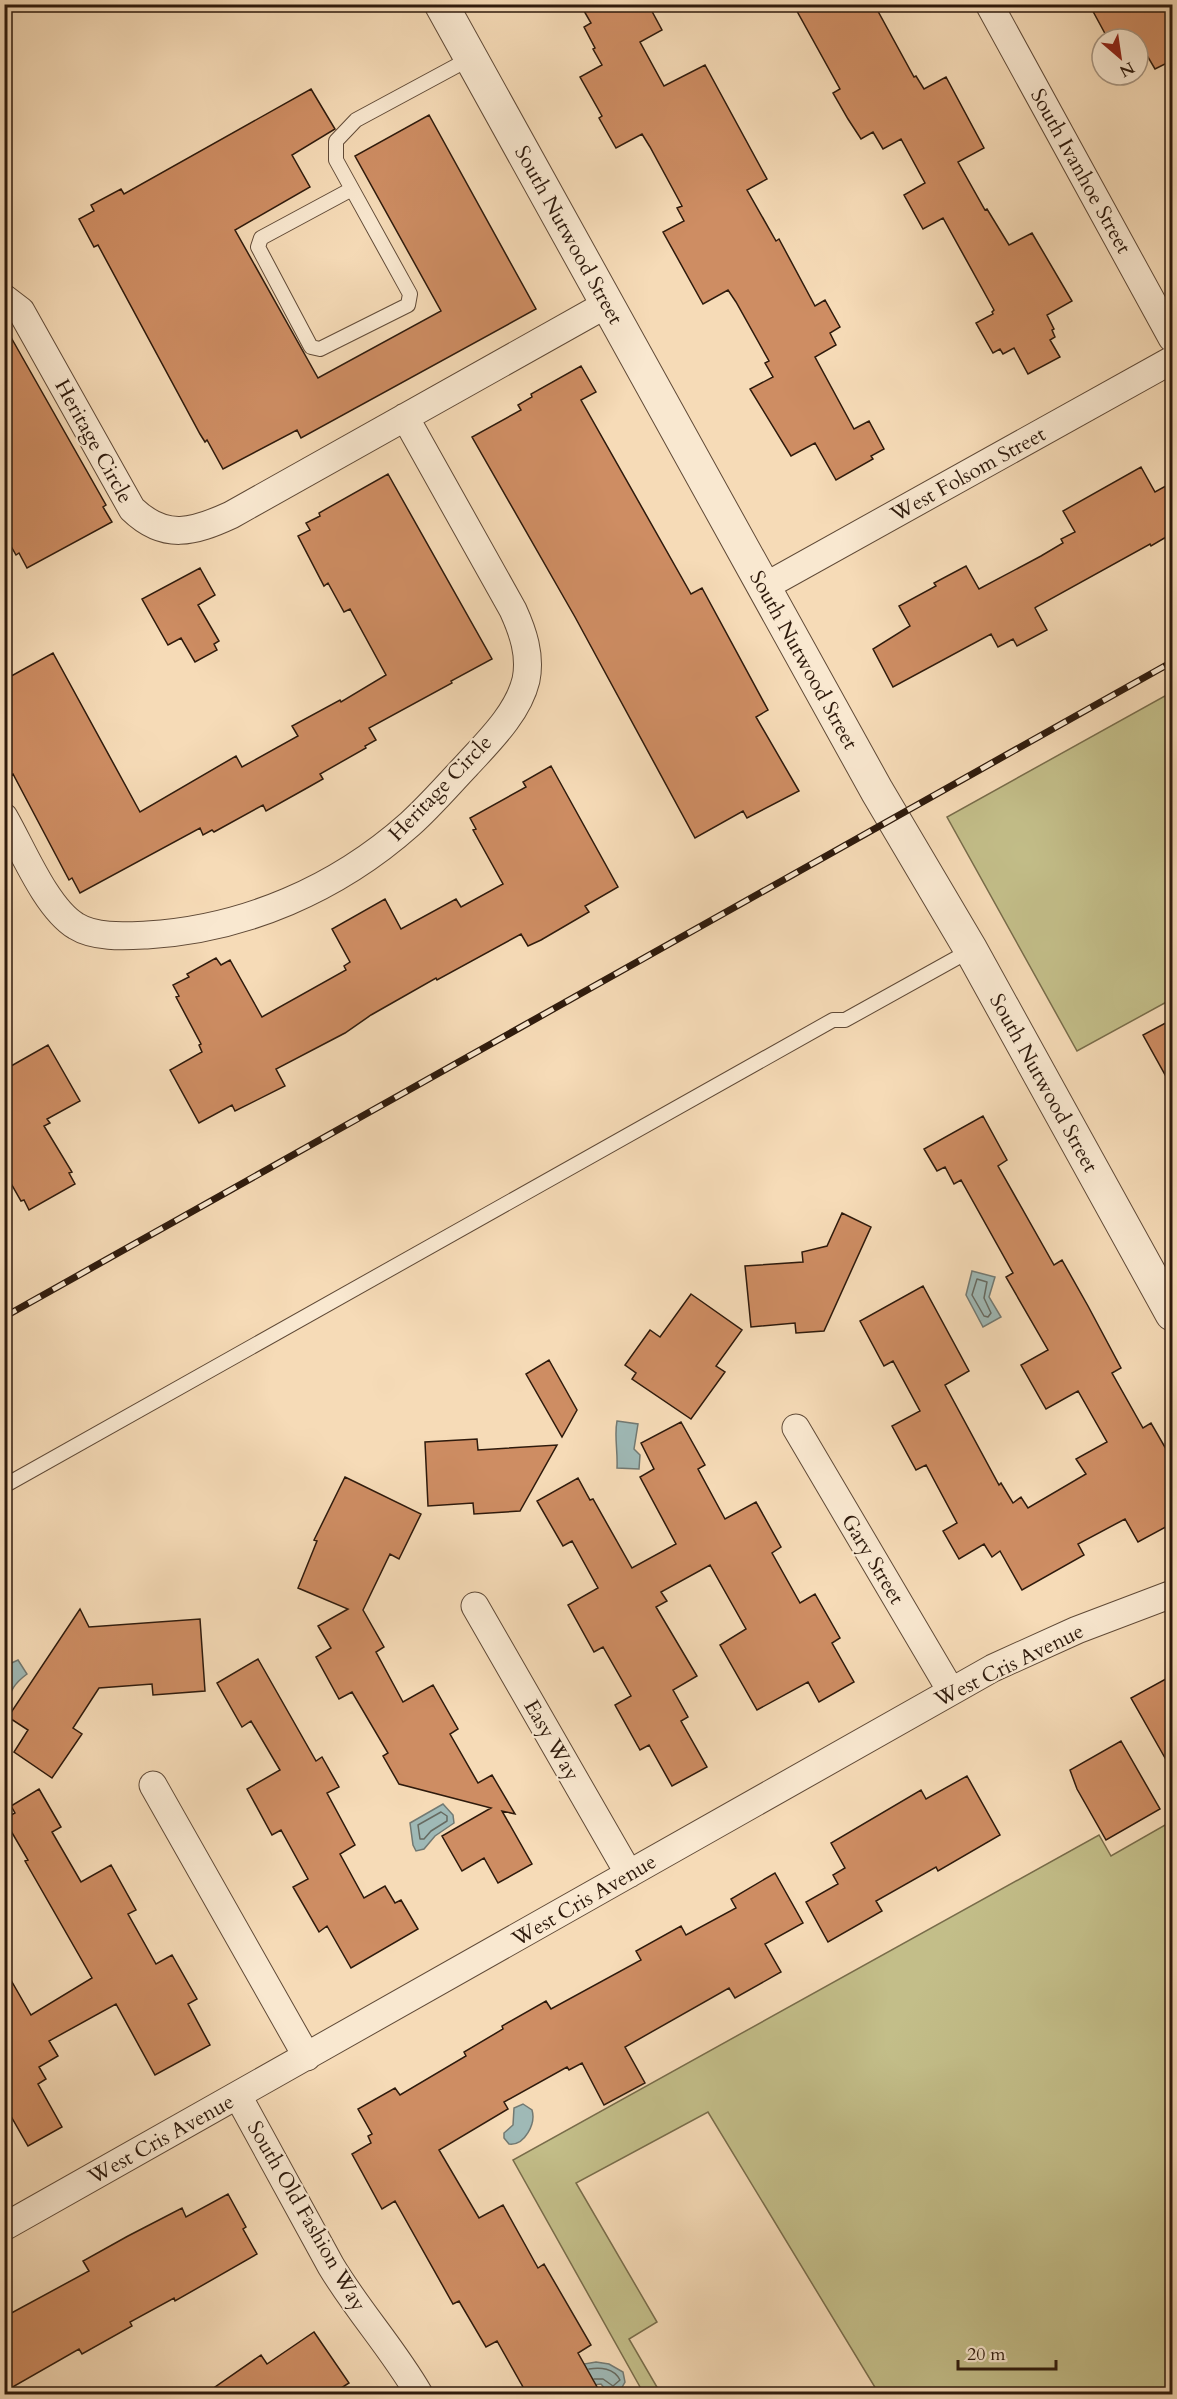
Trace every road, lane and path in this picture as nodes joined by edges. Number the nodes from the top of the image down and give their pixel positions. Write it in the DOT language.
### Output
graph roads {
  1 [pos="441,4"];
  2 [pos="989,4"];
  3 [pos="471,58"];
  4 [pos="352,189"];
  5 [pos="4,298"];
  6 [pos="607,304"];
  7 [pos="1173,338"];
  8 [pos="1173,360"];
  9 [pos="405,417"];
  10 [pos="764,587"];
  11 [pos="4,817"];
  12 [pos="971,951"];
  13 [pos="1173,1314"];
  14 [pos="796,1428"];
  15 [pos="4,1486"];
  16 [pos="1173,1594"];
  17 [pos="474,1606"];
  18 [pos="951,1691"];
  19 [pos="153,1785"];
  20 [pos="628,1874"];
  21 [pos="307,2057"];
  22 [pos="238,2096"];
  23 [pos="4,2227"];
  24 [pos="419,2394"];
  1 -- 3 [label="street, South Nutwood Street"];
  2 -- 7 [label="street, South Ivanhoe Street"];
  3 -- 4 [label="lane"];
  3 -- 6 [label="street, South Nutwood Street"];
  4 -- 4 [label="lane"];
  5 -- 9 [label="street, Heritage Circle"];
  6 -- 9 [label="street, Heritage Circle"];
  6 -- 10 [label="street, South Nutwood Street"];
  8 -- 10 [label="street, West Folsom Street"];
  9 -- 11 [label="street, Heritage Circle"];
  10 -- 12 [label="street, South Nutwood Street"];
  12 -- 13 [label="street, South Nutwood Street"];
  12 -- 15 [label="lane"];
  14 -- 18 [label="street, Gary Street"];
  16 -- 18 [label="street, West Cris Avenue"];
  17 -- 20 [label="street, Easy Way"];
  18 -- 20 [label="street, West Cris Avenue"];
  19 -- 21 [label="street"];
  20 -- 21 [label="street, West Cris Avenue"];
  21 -- 22 [label="street, West Cris Avenue"];
  22 -- 23 [label="street, West Cris Avenue"];
  22 -- 24 [label="street, South Old Fashion Way"];
}
